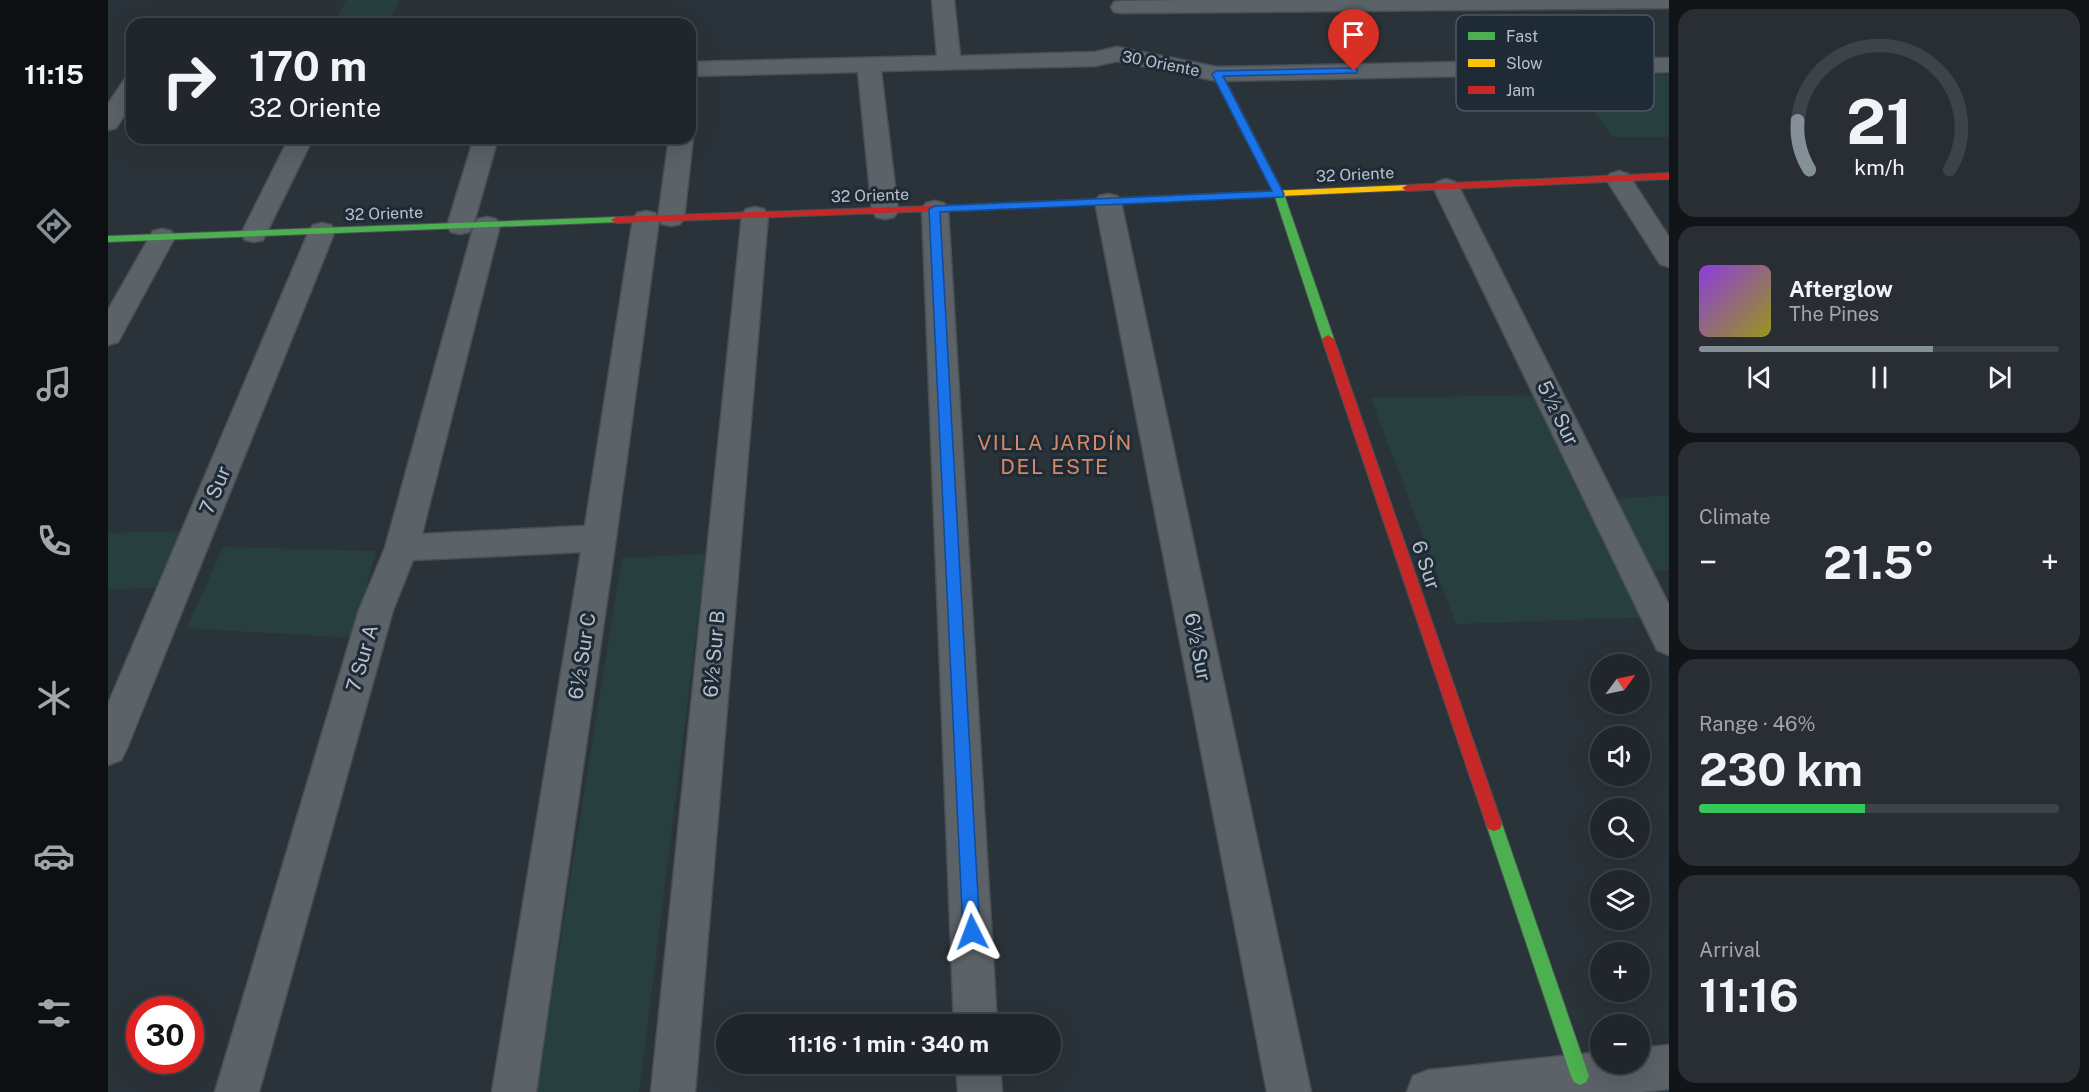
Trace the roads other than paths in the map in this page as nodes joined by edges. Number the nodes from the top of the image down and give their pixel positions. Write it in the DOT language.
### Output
graph roads {
  1 [pos="944,0"];
  2 [pos="1570,2"];
  3 [pos="1669,2"];
  4 [pos="1121,3"];
  5 [pos="1117,54"];
  6 [pos="949,63"];
  7 [pos="869,65"];
  8 [pos="1654,65"];
  9 [pos="1669,65"];
  10 [pos="1456,69"];
  11 [pos="696,71"];
  12 [pos="1216,74"];
  13 [pos="108,76"];
  14 [pos="126,76"];
  15 [pos="126,94"];
  16 [pos="108,123"];
  17 [pos="298,144"];
  18 [pos="485,144"];
  19 [pos="679,144"];
  20 [pos="1669,176"];
  21 [pos="1619,179"];
  22 [pos="1446,187"];
  23 [pos="1279,194"];
  24 [pos="1108,202"];
  25 [pos="935,209"];
  26 [pos="885,211"];
  27 [pos="755,215"];
  28 [pos="658,219"];
  29 [pos="473,226"];
  30 [pos="322,231"];
  31 [pos="254,234"];
  32 [pos="162,237"];
  33 [pos="108,239"];
  34 [pos="1669,258"];
  35 [pos="108,335"];
  36 [pos="600,538"];
  37 [pos="402,548"];
  38 [pos="1669,640"];
  39 [pos="108,748"];
  40 [pos="975,1014"];
  41 [pos="1669,1067"];
  42 [pos="979,1074"];
  43 [pos="1580,1077"];
  44 [pos="237,1092"];
  45 [pos="514,1092"];
  46 [pos="673,1092"];
  47 [pos="980,1092"];
  48 [pos="1289,1092"];
  49 [pos="1429,1092"];
  1 -- 6 [label="street"];
  2 -- 3 [label="street"];
  2 -- 4 [label="street"];
  4 -- 5 [label="street"];
  5 -- 6 [label="street, 30 Oriente"];
  5 -- 12 [label="street, 30 Oriente"];
  6 -- 7 [label="street, 30 Oriente"];
  7 -- 11 [label="street, 30 Oriente"];
  7 -- 26 [label="street"];
  8 -- 9 [label="street, 30 Oriente"];
  10 -- 12 [label="street, 30 Oriente"];
  12 -- 23 [label="street, 6 Sur"];
  13 -- 14 [label="street"];
  15 -- 16 [label="street"];
  17 -- 31 [label="street"];
  18 -- 29 [label="street, 7 Sur A"];
  19 -- 28 [label="street, 6½ Sur C"];
  20 -- 21 [label="street, 32 Oriente"];
  21 -- 22 [label="street, 32 Oriente"];
  21 -- 34 [label="street"];
  22 -- 23 [label="street, 32 Oriente"];
  22 -- 38 [label="street, 5½ Sur"];
  23 -- 24 [label="street, 32 Oriente"];
  23 -- 43 [label="street, 6 Sur"];
  24 -- 25 [label="street, 32 Oriente"];
  24 -- 48 [label="street, 6½ Sur"];
  25 -- 26 [label="street, 32 Oriente"];
  25 -- 40 [label="street"];
  26 -- 27 [label="street, 32 Oriente"];
  27 -- 28 [label="street, 32 Oriente"];
  27 -- 46 [label="street, 6½ Sur B"];
  28 -- 29 [label="street, 32 Oriente"];
  28 -- 36 [label="street, 6½ Sur C"];
  29 -- 30 [label="street, 32 Oriente"];
  29 -- 37 [label="street, 7 Sur A"];
  30 -- 31 [label="street, 32 Oriente"];
  30 -- 39 [label="street, 7 Sur"];
  31 -- 32 [label="street, 32 Oriente"];
  32 -- 33 [label="street, 32 Oriente"];
  32 -- 35 [label="street"];
  36 -- 37 [label="street"];
  36 -- 45 [label="street, 6½ Sur C"];
  37 -- 44 [label="street, 7 Sur A"];
  41 -- 43 [label="street"];
  42 -- 47 [label="street"];
  43 -- 49 [label="street"];
}
